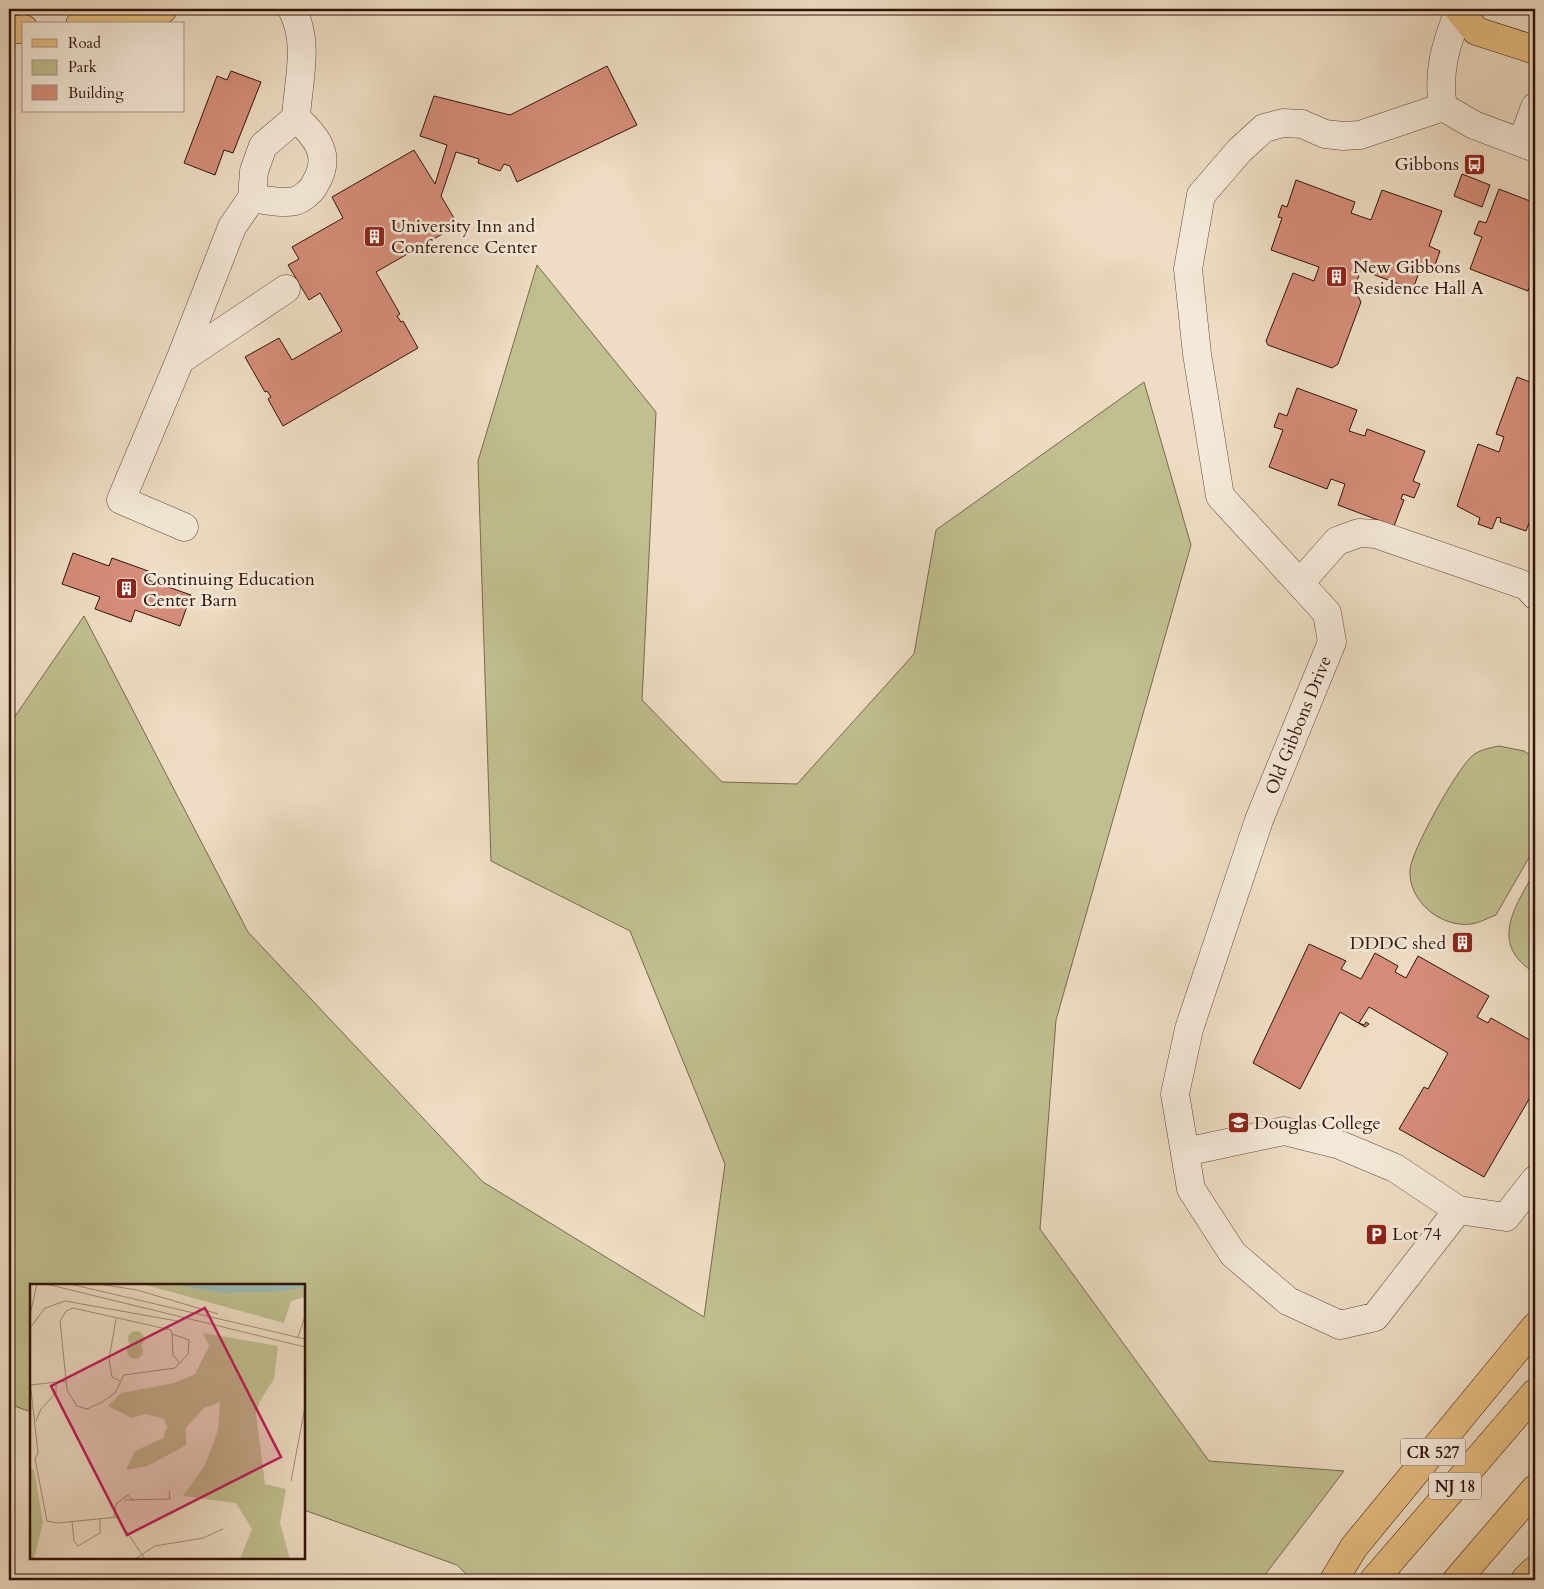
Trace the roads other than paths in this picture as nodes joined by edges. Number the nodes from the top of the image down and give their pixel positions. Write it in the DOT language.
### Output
graph roads {
  1 [pos="163,9"];
  2 [pos="292,9"];
  3 [pos="1459,10"];
  4 [pos="97,22"];
  5 [pos="22,29"];
  6 [pos="9,30"];
  7 [pos="1535,50"];
  8 [pos="1443,107"];
  9 [pos="1535,107"];
  10 [pos="296,118"];
  11 [pos="1529,145"];
  12 [pos="252,198"];
  13 [pos="286,289"];
  14 [pos="180,360"];
  15 [pos="184,527"];
  16 [pos="1300,583"];
  17 [pos="1535,595"];
  18 [pos="1185,1152"];
  19 [pos="1535,1180"];
  20 [pos="1458,1210"];
  21 [pos="1535,1327"];
  22 [pos="1535,1393"];
  23 [pos="1535,1489"];
  24 [pos="1535,1570"];
  25 [pos="1334,1580"];
  26 [pos="1374,1580"];
  27 [pos="1457,1580"];
  28 [pos="1525,1580"];
  1 -- 4 [label="main road"];
  2 -- 10 [label="street"];
  3 -- 7 [label="main road"];
  3 -- 8 [label="street"];
  5 -- 6 [label="main road"];
  8 -- 11 [label="street"];
  8 -- 16 [label="street, Old Gibbons Drive"];
  9 -- 11 [label="street"];
  10 -- 12 [label="street"];
  10 -- 12 [label="street"];
  12 -- 14 [label="street"];
  13 -- 14 [label="street"];
  14 -- 15 [label="street"];
  16 -- 17 [label="street"];
  16 -- 18 [label="street, Old Gibbons Drive"];
  18 -- 20 [label="street"];
  18 -- 20 [label="street, Old Gibbons Drive"];
  19 -- 20 [label="street"];
  21 -- 25 [label="main road, CR 527"];
  22 -- 26 [label="main road, NJ 18"];
  23 -- 27 [label="main road"];
  24 -- 28 [label="main road"];
}
